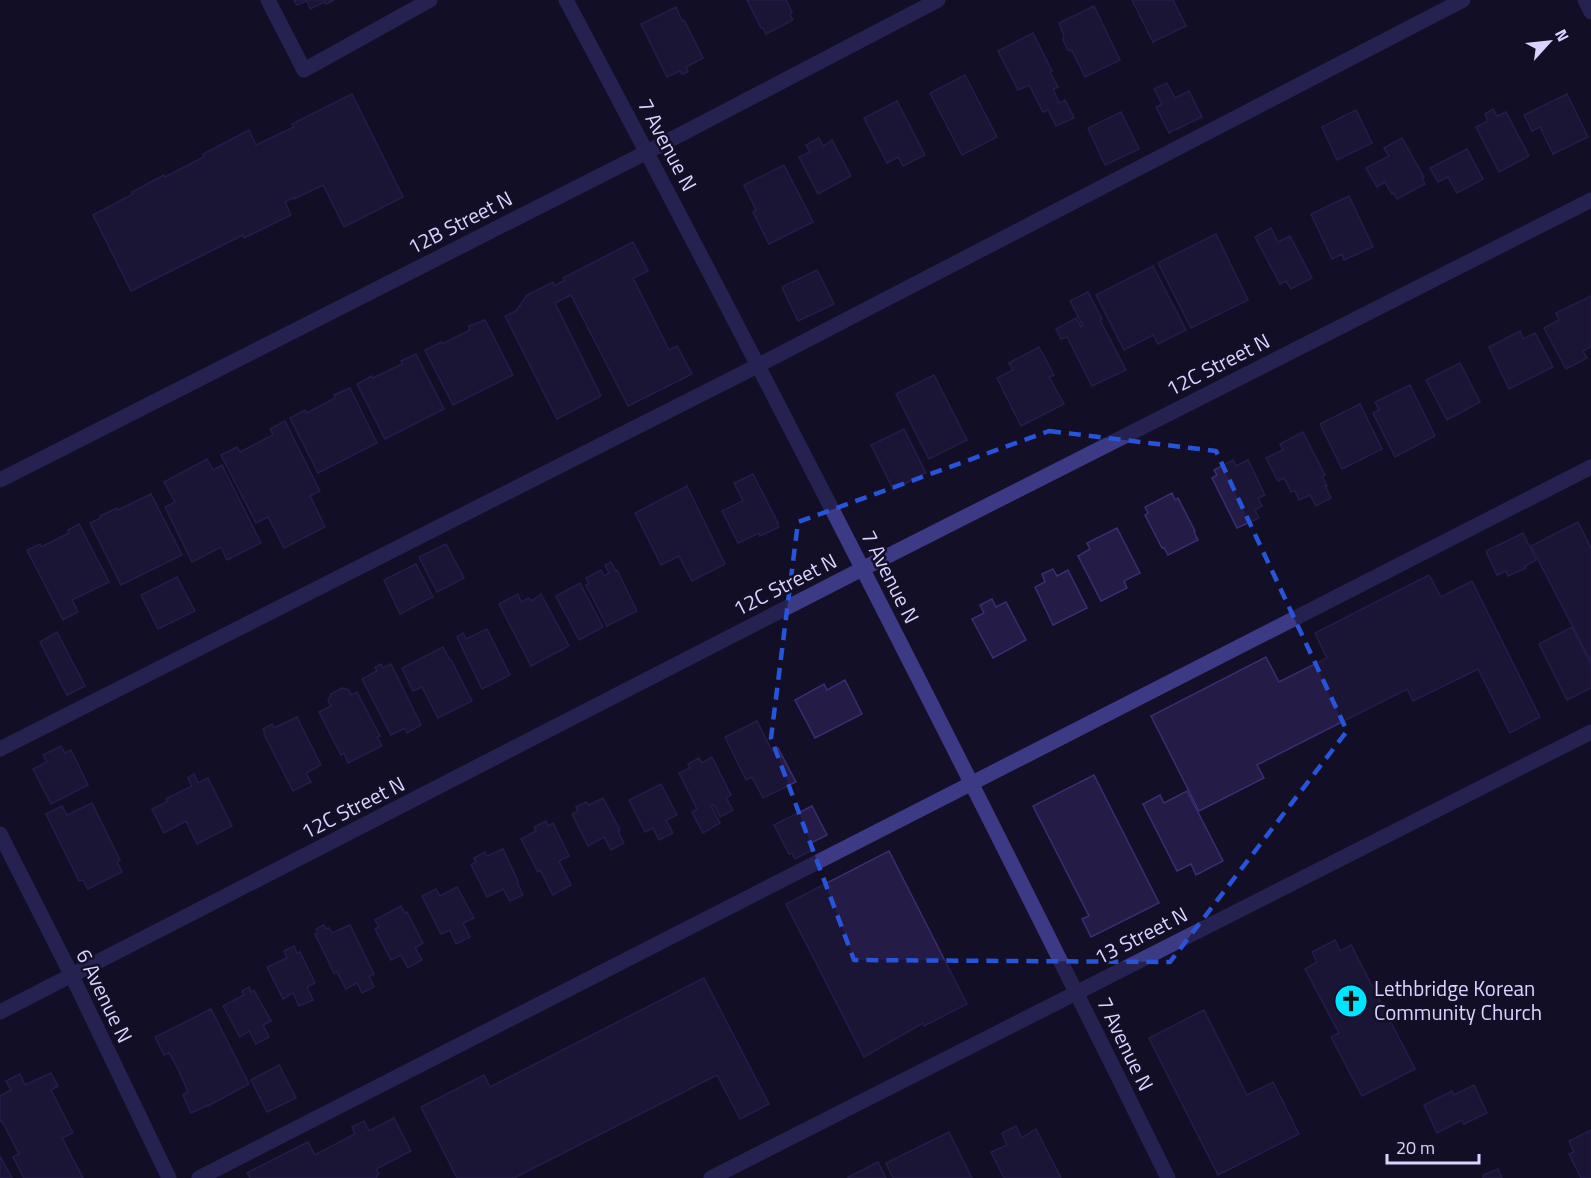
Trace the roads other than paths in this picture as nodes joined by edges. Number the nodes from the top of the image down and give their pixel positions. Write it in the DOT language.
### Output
graph roads {
  1 [pos="268,0"];
  2 [pos="430,0"];
  3 [pos="566,0"];
  4 [pos="938,0"];
  5 [pos="1463,0"];
  6 [pos="1585,0"];
  7 [pos="1591,12"];
  8 [pos="647,152"];
  9 [pos="1591,200"];
  10 [pos="757,366"];
  11 [pos="1591,467"];
  12 [pos="0,480"];
  13 [pos="862,569"];
  14 [pos="1591,732"];
  15 [pos="0,749"];
  16 [pos="972,783"];
  17 [pos="0,834"];
  18 [pos="72,976"];
  19 [pos="1077,993"];
  20 [pos="0,1012"];
  21 [pos="169,1178"];
  22 [pos="199,1178"];
  23 [pos="711,1178"];
  24 [pos="1168,1178"];
  1 -- 2 [label="street"];
  3 -- 8 [label="street, 7 Avenue N"];
  4 -- 8 [label="street, 12B Street N"];
  5 -- 10 [label="street"];
  6 -- 7 [label="street"];
  8 -- 10 [label="street, 7 Avenue N"];
  8 -- 12 [label="street, 12B Street N"];
  9 -- 13 [label="street, 12C Street N"];
  10 -- 13 [label="street, 7 Avenue N"];
  10 -- 15 [label="street"];
  11 -- 16 [label="street"];
  13 -- 16 [label="street, 7 Avenue N"];
  13 -- 18 [label="street, 12C Street N"];
  14 -- 19 [label="street, 13 Street N"];
  16 -- 19 [label="street, 7 Avenue N"];
  16 -- 22 [label="street"];
  17 -- 18 [label="street, 6 Avenue N"];
  18 -- 20 [label="street, 12C Street N"];
  18 -- 21 [label="street, 6 Avenue N"];
  19 -- 23 [label="street, 13 Street N"];
  19 -- 24 [label="street, 7 Avenue N"];
}
